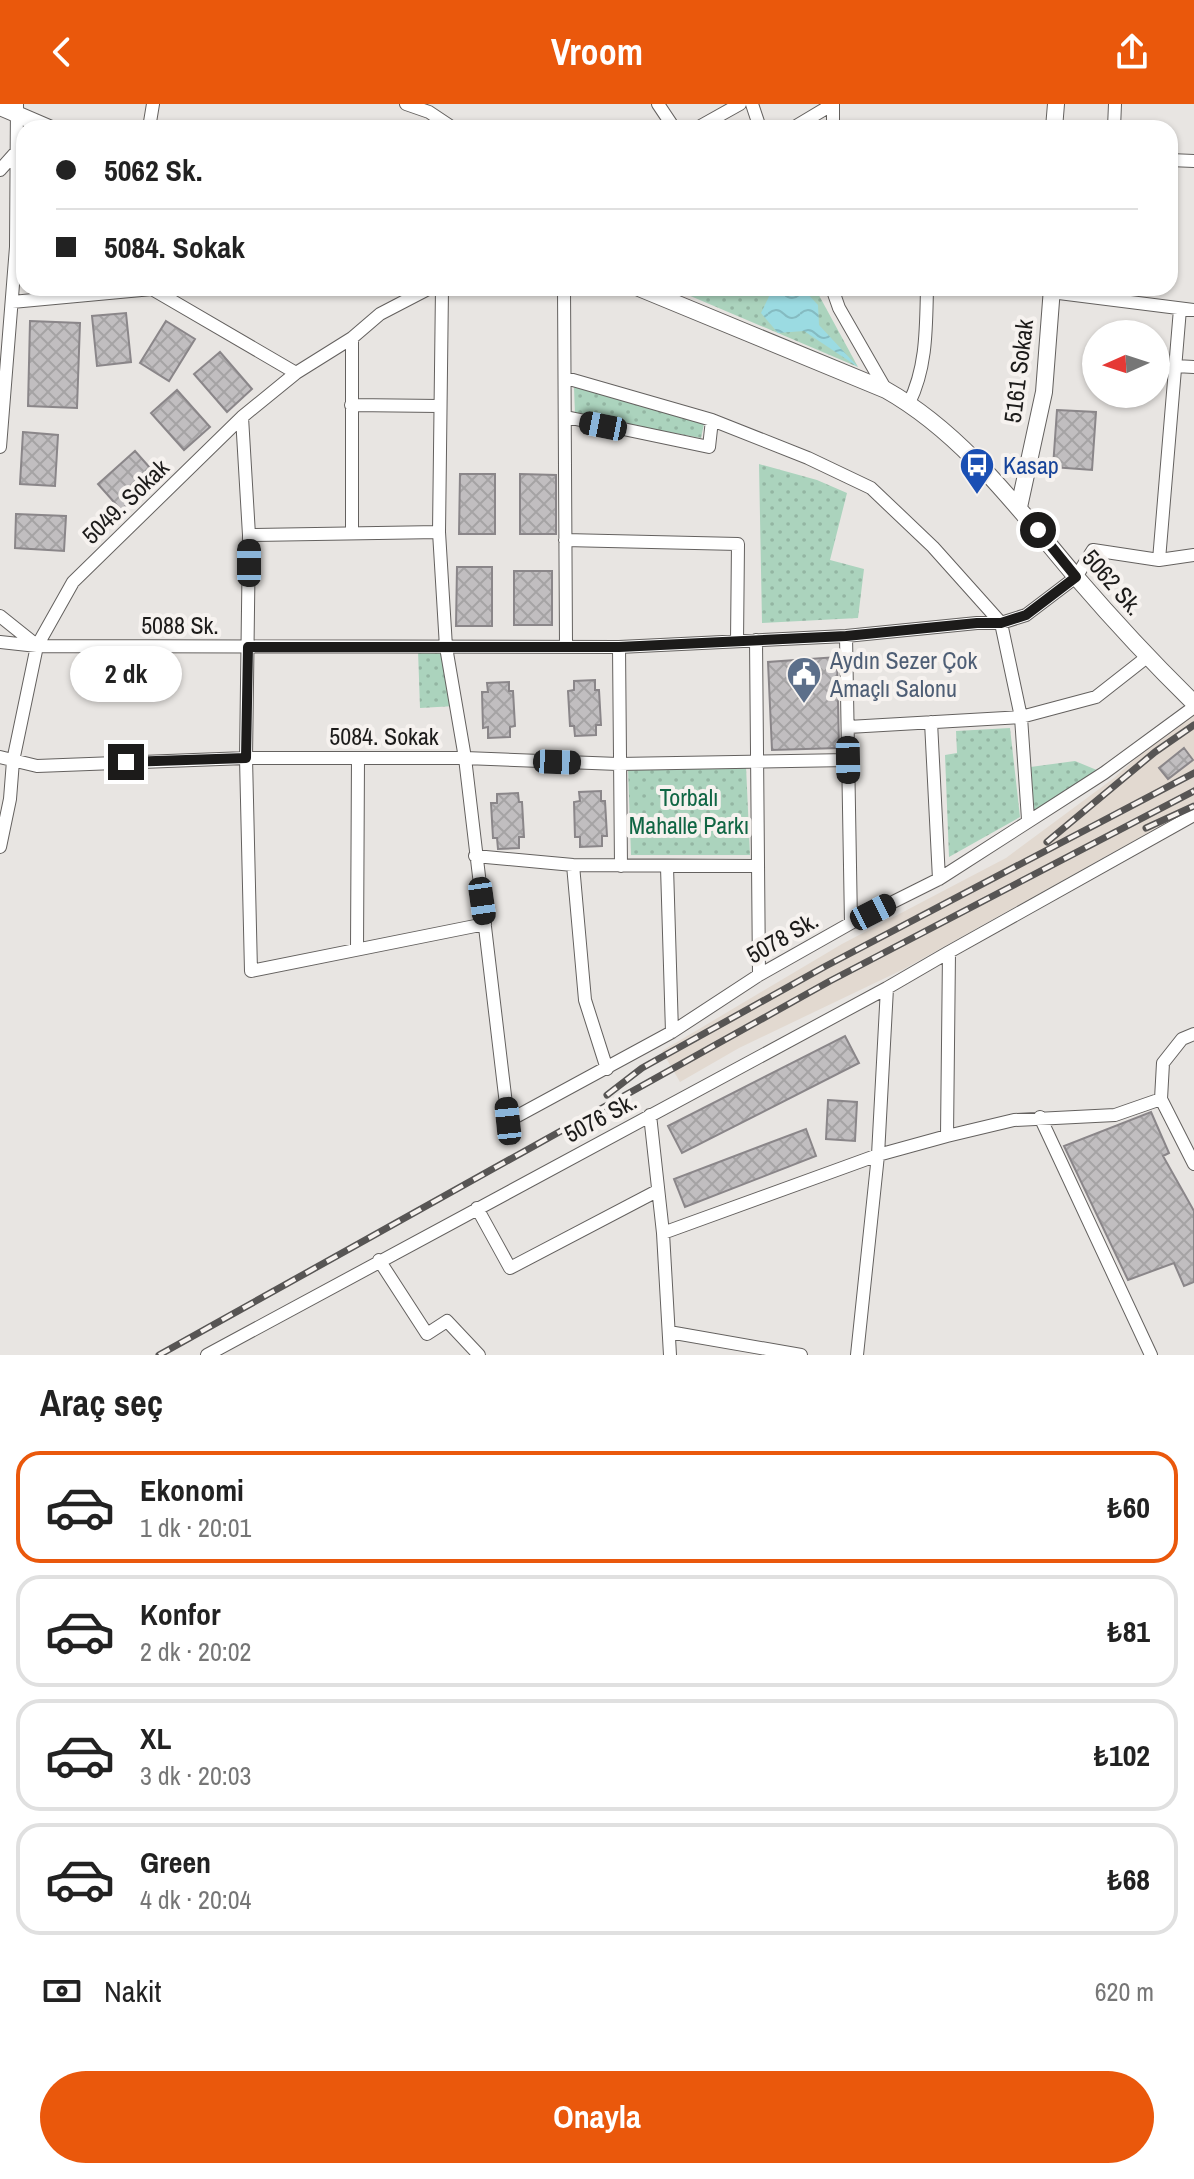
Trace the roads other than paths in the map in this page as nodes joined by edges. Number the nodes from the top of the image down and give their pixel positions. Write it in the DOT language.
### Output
graph roads {
  1 [pos="406,104"];
  2 [pos="740,104"];
  3 [pos="833,104"];
  4 [pos="0,107"];
  5 [pos="17,109"];
  6 [pos="36,120"];
  7 [pos="441,120"];
  8 [pos="711,120"];
  9 [pos="806,120"];
  10 [pos="16,152"];
  11 [pos="0,170"];
  12 [pos="16,247"];
  13 [pos="77,296"];
  14 [pos="164,296"];
  15 [pos="410,296"];
  16 [pos="442,296"];
  17 [pos="564,296"];
  18 [pos="658,296"];
  19 [pos="835,296"];
  20 [pos="927,296"];
  21 [pos="1052,296"];
  22 [pos="1092,296"];
  23 [pos="12,302"];
  24 [pos="1180,309"];
  25 [pos="1194,310"];
  26 [pos="352,338"];
  27 [pos="1175,366"];
  28 [pos="1194,367"];
  29 [pos="296,373"];
  30 [pos="566,378"];
  31 [pos="3,383"];
  32 [pos="886,390"];
  33 [pos="909,403"];
  34 [pos="351,405"];
  35 [pos="439,406"];
  36 [pos="242,417"];
  37 [pos="566,417"];
  38 [pos="712,420"];
  39 [pos="0,447"];
  40 [pos="1019,507"];
  41 [pos="439,532"];
  42 [pos="352,533"];
  43 [pos="249,535"];
  44 [pos="565,540"];
  45 [pos="1194,555"];
  46 [pos="1159,560"];
  47 [pos="1076,577"];
  48 [pos="0,616"];
  49 [pos="1001,623"];
  50 [pos="846,636"];
  51 [pos="756,640"];
  52 [pos="737,641"];
  53 [pos="0,642"];
  54 [pos="566,645"];
  55 [pos="37,646"];
  56 [pos="248,647"];
  57 [pos="446,647"];
  58 [pos="619,647"];
  59 [pos="1147,657"];
  60 [pos="1194,705"];
  61 [pos="1021,717"];
  62 [pos="931,722"];
  63 [pos="848,727"];
  64 [pos="0,757"];
  65 [pos="246,758"];
  66 [pos="358,758"];
  67 [pos="465,758"];
  68 [pos="848,760"];
  69 [pos="13,761"];
  70 [pos="755,761"];
  71 [pos="618,764"];
  72 [pos="1194,815"];
  73 [pos="1028,819"];
  74 [pos="1,841"];
  75 [pos="475,856"];
  76 [pos="573,865"];
  77 [pos="621,866"];
  78 [pos="757,866"];
  79 [pos="667,867"];
  80 [pos="939,879"];
  81 [pos="851,923"];
  82 [pos="485,924"];
  83 [pos="357,949"];
  84 [pos="949,952"];
  85 [pos="759,975"];
  86 [pos="887,988"];
  87 [pos="672,1032"];
  88 [pos="1194,1034"];
  89 [pos="607,1069"];
  90 [pos="1161,1099"];
  91 [pos="650,1115"];
  92 [pos="1040,1117"];
  93 [pos="947,1136"];
  94 [pos="878,1155"];
  95 [pos="1194,1164"];
  96 [pos="657,1191"];
  97 [pos="477,1208"];
  98 [pos="663,1233"];
  99 [pos="379,1260"];
  100 [pos="669,1332"];
  101 [pos="207,1355"];
  102 [pos="479,1355"];
  103 [pos="670,1355"];
  104 [pos="801,1355"];
  105 [pos="857,1355"];
  106 [pos="1151,1355"];
  1 -- 7 [label="street"];
  2 -- 8 [label="street"];
  3 -- 9 [label="street"];
  4 -- 5 [label="main road"];
  5 -- 6 [label="main road"];
  10 -- 11 [label="street"];
  12 -- 23 [label="street"];
  13 -- 23 [label="street"];
  14 -- 29 [label="street"];
  15 -- 26 [label="street, 5049. Sokak"];
  16 -- 35 [label="street"];
  17 -- 30 [label="street"];
  18 -- 32 [label="main road, 5062 Sk."];
  19 -- 32 [label="street"];
  20 -- 33 [label="street"];
  21 -- 40 [label="main road, 5161 Sokak"];
  22 -- 24 [label="street"];
  23 -- 31 [label="street"];
  24 -- 25 [label="street"];
  24 -- 27 [label="street"];
  26 -- 29 [label="street, 5049. Sokak"];
  26 -- 34 [label="street"];
  27 -- 28 [label="street"];
  27 -- 46 [label="street"];
  29 -- 36 [label="street, 5049. Sokak"];
  30 -- 37 [label="street"];
  30 -- 38 [label="street"];
  31 -- 39 [label="street"];
  32 -- 33 [label="main road, 5062 Sk."];
  33 -- 40 [label="main road, 5062 Sk."];
  34 -- 35 [label="street"];
  34 -- 42 [label="street"];
  35 -- 41 [label="street"];
  36 -- 43 [label="street"];
  36 -- 55 [label="street, 5049. Sokak"];
  37 -- 38 [label="street"];
  37 -- 44 [label="street"];
  38 -- 49 [label="street"];
  40 -- 47 [label="main road, 5062 Sk."];
  41 -- 42 [label="street"];
  41 -- 57 [label="street"];
  42 -- 43 [label="street"];
  43 -- 56 [label="street"];
  44 -- 52 [label="street"];
  44 -- 54 [label="street"];
  45 -- 46 [label="street"];
  46 -- 47 [label="street, 5088 Sk."];
  47 -- 49 [label="street, 5088 Sk."];
  47 -- 59 [label="main road, 5062 Sk."];
  48 -- 55 [label="street"];
  49 -- 50 [label="street, 5088 Sk."];
  49 -- 61 [label="street"];
  50 -- 51 [label="street, 5088 Sk."];
  50 -- 63 [label="street"];
  51 -- 52 [label="street, 5088 Sk."];
  51 -- 70 [label="street"];
  52 -- 58 [label="street, 5088 Sk."];
  53 -- 55 [label="street, 5088 Sk."];
  54 -- 57 [label="street, 5088 Sk."];
  54 -- 58 [label="street, 5088 Sk."];
  55 -- 56 [label="street, 5088 Sk."];
  55 -- 69 [label="street, 5049. Sokak"];
  56 -- 57 [label="street, 5088 Sk."];
  56 -- 65 [label="street"];
  57 -- 67 [label="street"];
  58 -- 71 [label="street"];
  59 -- 60 [label="main road, 5062 Sk."];
  59 -- 61 [label="street"];
  60 -- 73 [label="street, 5078 Sk."];
  61 -- 62 [label="street"];
  61 -- 73 [label="street"];
  62 -- 63 [label="street"];
  62 -- 80 [label="street"];
  63 -- 68 [label="street"];
  64 -- 69 [label="street, 5084. Sokak"];
  65 -- 66 [label="street, 5084. Sokak"];
  65 -- 69 [label="street, 5084. Sokak"];
  65 -- 83 [label="street"];
  66 -- 67 [label="street, 5084. Sokak"];
  66 -- 83 [label="street"];
  67 -- 71 [label="street, 5084. Sokak"];
  67 -- 75 [label="street"];
  68 -- 70 [label="street, 5084. Sokak"];
  68 -- 81 [label="street"];
  69 -- 74 [label="street, 5049. Sokak"];
  70 -- 71 [label="street, 5084. Sokak"];
  70 -- 78 [label="street"];
  71 -- 77 [label="street"];
  72 -- 84 [label="street, 5076 Sk."];
  73 -- 80 [label="street, 5078 Sk."];
  75 -- 76 [label="street"];
  75 -- 82 [label="street"];
  76 -- 77 [label="street"];
  76 -- 89 [label="street"];
  77 -- 79 [label="street"];
  78 -- 79 [label="street"];
  78 -- 85 [label="street"];
  79 -- 87 [label="street"];
  80 -- 81 [label="street, 5078 Sk."];
  81 -- 85 [label="street, 5078 Sk."];
  82 -- 83 [label="street"];
  82 -- 89 [label="street, 5078 Sk."];
  84 -- 86 [label="street, 5076 Sk."];
  84 -- 93 [label="street"];
  85 -- 87 [label="street, 5078 Sk."];
  86 -- 91 [label="street, 5076 Sk."];
  86 -- 94 [label="street"];
  87 -- 89 [label="street, 5078 Sk."];
  88 -- 90 [label="street"];
  90 -- 92 [label="street"];
  90 -- 95 [label="street"];
  91 -- 96 [label="street"];
  91 -- 97 [label="street, 5076 Sk."];
  92 -- 93 [label="street"];
  92 -- 106 [label="street"];
  93 -- 94 [label="street"];
  94 -- 98 [label="street"];
  94 -- 105 [label="street"];
  96 -- 97 [label="street"];
  96 -- 98 [label="street"];
  97 -- 99 [label="street, 5076 Sk."];
  98 -- 100 [label="street"];
  99 -- 101 [label="street, 5076 Sk."];
  99 -- 102 [label="street"];
  100 -- 103 [label="street"];
  100 -- 104 [label="street"];
}
